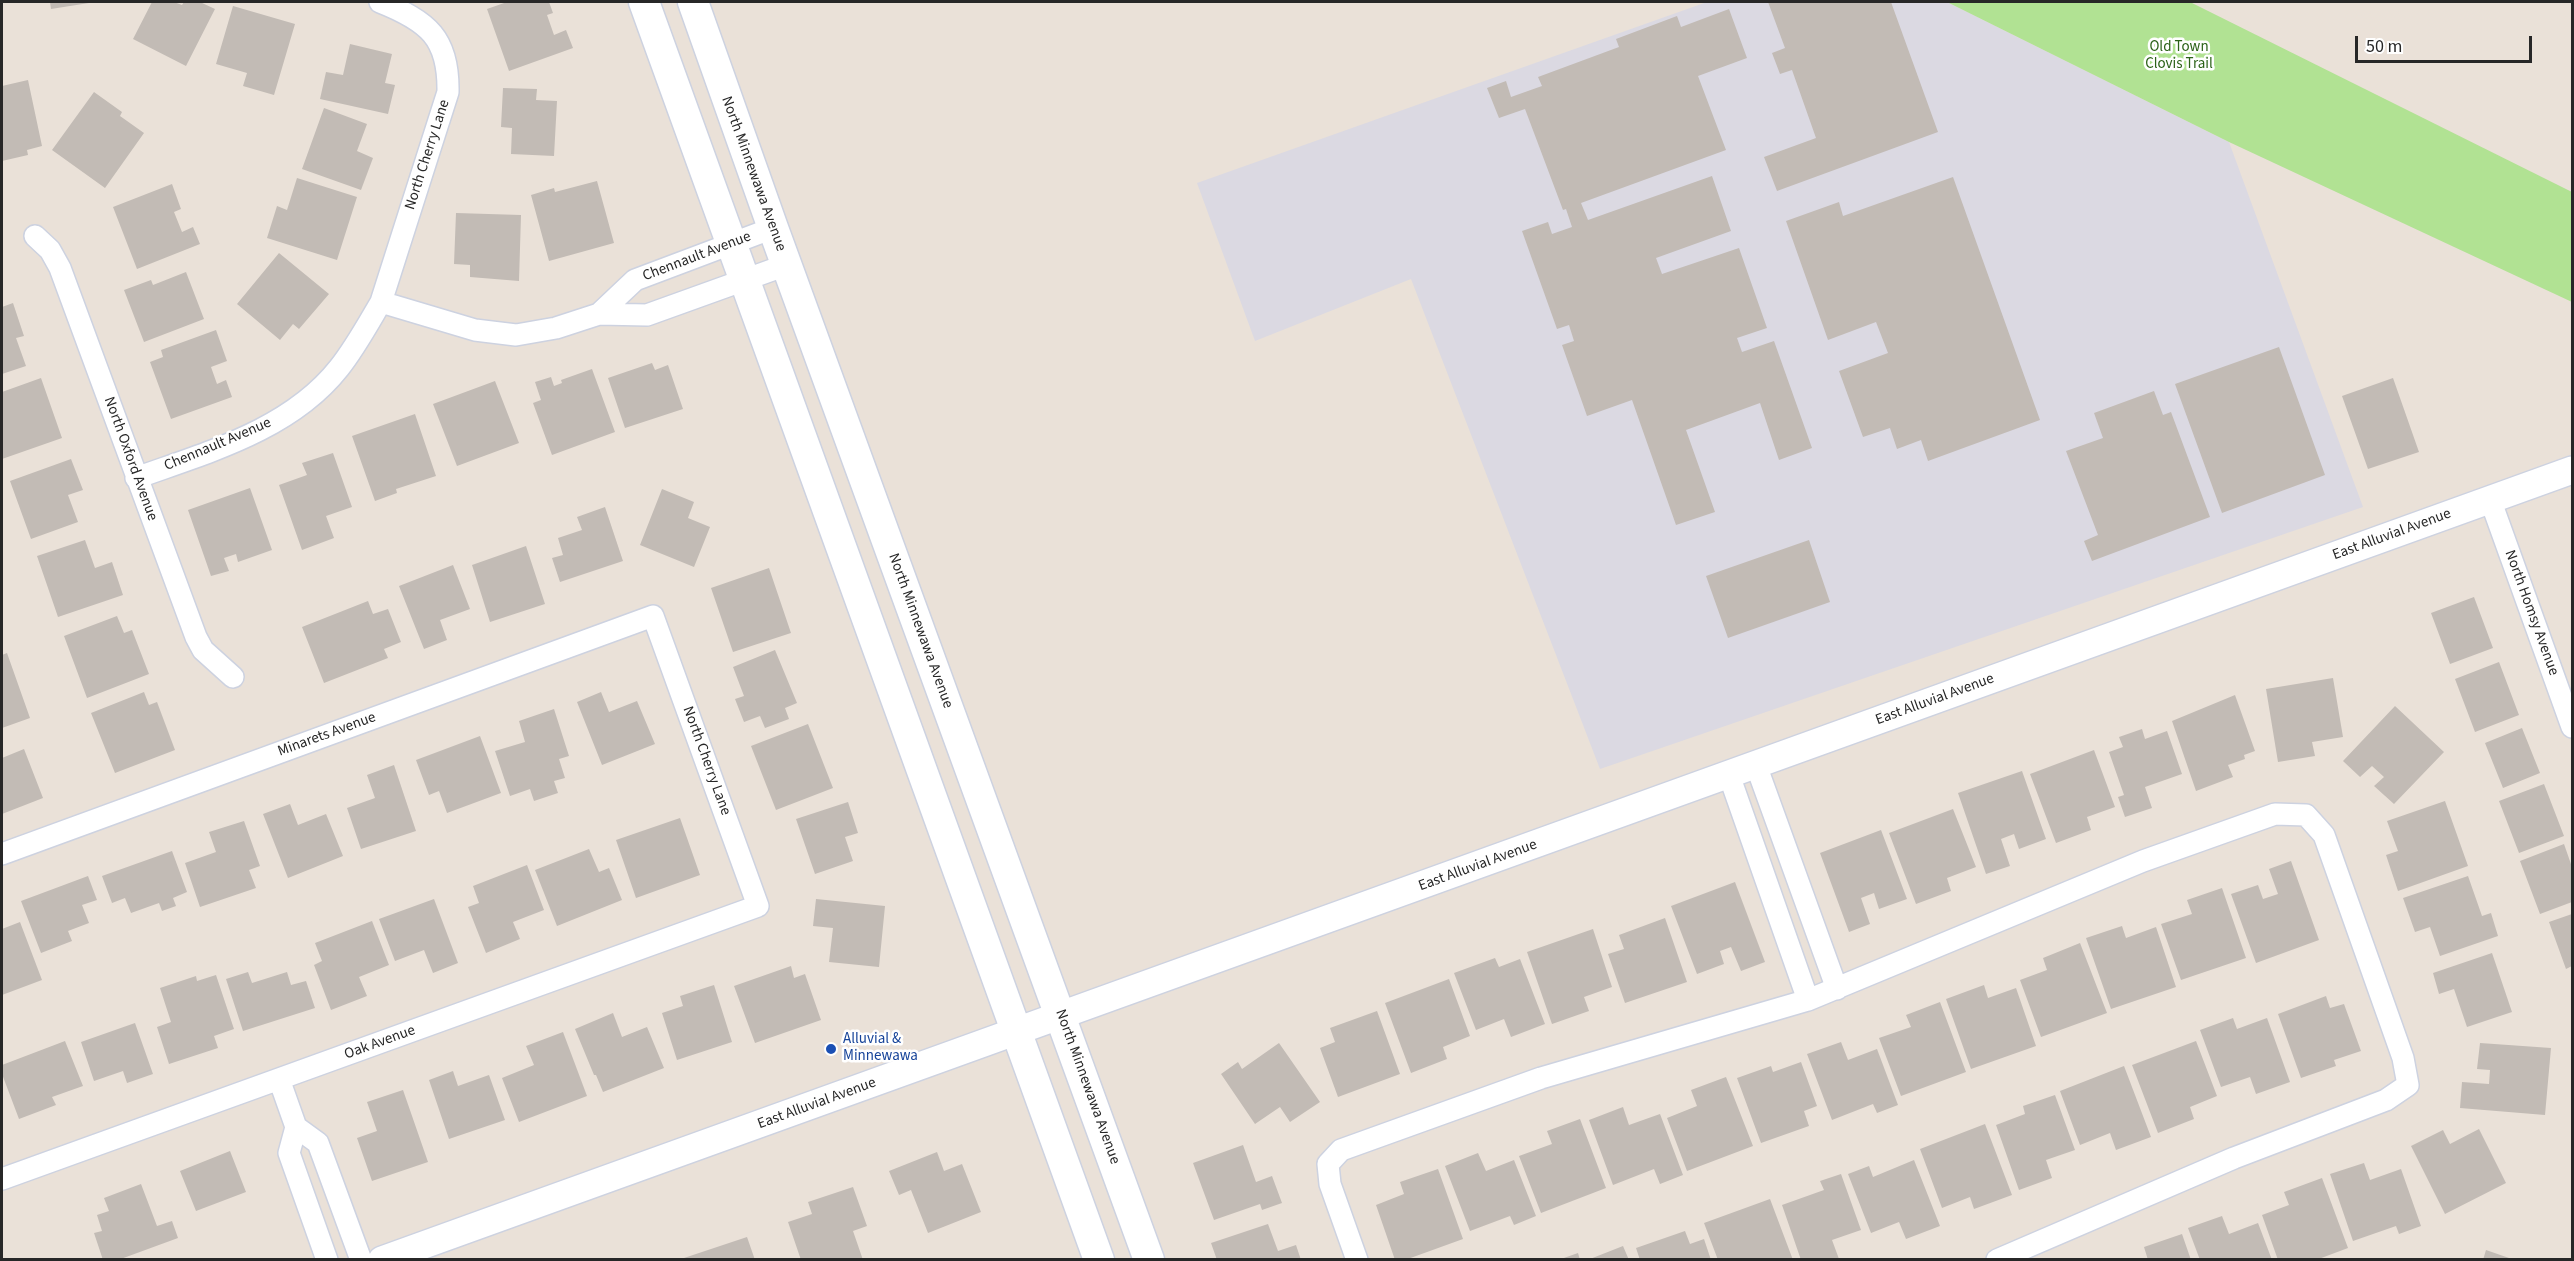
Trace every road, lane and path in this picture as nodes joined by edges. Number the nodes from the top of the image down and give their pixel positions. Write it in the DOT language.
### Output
graph roads {
  1 [pos="380,2"];
  2 [pos="644,2"];
  3 [pos="693,2"];
  4 [pos="773,228"];
  5 [pos="36,236"];
  6 [pos="730,245"];
  7 [pos="786,265"];
  8 [pos="743,281"];
  9 [pos="381,302"];
  10 [pos="599,314"];
  11 [pos="2572,470"];
  12 [pos="136,478"];
  13 [pos="2490,499"];
  14 [pos="653,616"];
  15 [pos="233,677"];
  16 [pos="2571,720"];
  17 [pos="1756,765"];
  18 [pos="1729,775"];
  19 [pos="2,854"];
  20 [pos="758,906"];
  21 [pos="1837,989"];
  22 [pos="1808,1000"];
  23 [pos="1062,1016"];
  24 [pos="1017,1032"];
  25 [pos="279,1079"];
  26 [pos="296,1127"];
  27 [pos="2,1179"];
  28 [pos="336,1191"];
  29 [pos="308,1202"];
  30 [pos="327,1260"];
  31 [pos="361,1260"];
  32 [pos="382,1260"];
  33 [pos="1099,1260"];
  34 [pos="1149,1260"];
  35 [pos="1357,1260"];
  36 [pos="1997,1260"];
  1 -- 9 [label="street, North Cherry Lane"];
  2 -- 6 [label="main road"];
  3 -- 4 [label="main road, North Minnewawa Avenue"];
  4 -- 6 [label="street, Chennault Avenue"];
  4 -- 7 [label="main road, North Minnewawa Avenue"];
  5 -- 12 [label="street, North Oxford Avenue"];
  6 -- 8 [label="main road"];
  6 -- 10 [label="street, Chennault Avenue"];
  7 -- 8 [label="street, Chennault Avenue"];
  7 -- 23 [label="main road, North Minnewawa Avenue"];
  8 -- 10 [label="street, Chennault Avenue"];
  8 -- 24 [label="main road"];
  9 -- 10 [label="street, Chennault Avenue"];
  9 -- 12 [label="street, Chennault Avenue"];
  11 -- 13 [label="street, East Alluvial Avenue"];
  12 -- 15 [label="street, North Oxford Avenue"];
  13 -- 16 [label="street, North Homsy Avenue"];
  13 -- 17 [label="street, East Alluvial Avenue"];
  14 -- 19 [label="street, Minarets Avenue"];
  14 -- 20 [label="street, North Cherry Lane"];
  17 -- 18 [label="street, East Alluvial Avenue"];
  17 -- 21 [label="street"];
  18 -- 22 [label="street"];
  18 -- 23 [label="street, East Alluvial Avenue"];
  20 -- 25 [label="street, Oak Avenue"];
  21 -- 22 [label="street"];
  21 -- 36 [label="street"];
  22 -- 35 [label="street"];
  23 -- 24 [label="street, East Alluvial Avenue"];
  23 -- 34 [label="main road, North Minnewawa Avenue"];
  24 -- 32 [label="street, East Alluvial Avenue"];
  24 -- 33 [label="main road"];
  25 -- 26 [label="street"];
  25 -- 27 [label="street, Oak Avenue"];
  26 -- 28 [label="street"];
  26 -- 29 [label="street"];
  28 -- 29 [label="street"];
  28 -- 31 [label="street"];
  29 -- 30 [label="street"];
}
